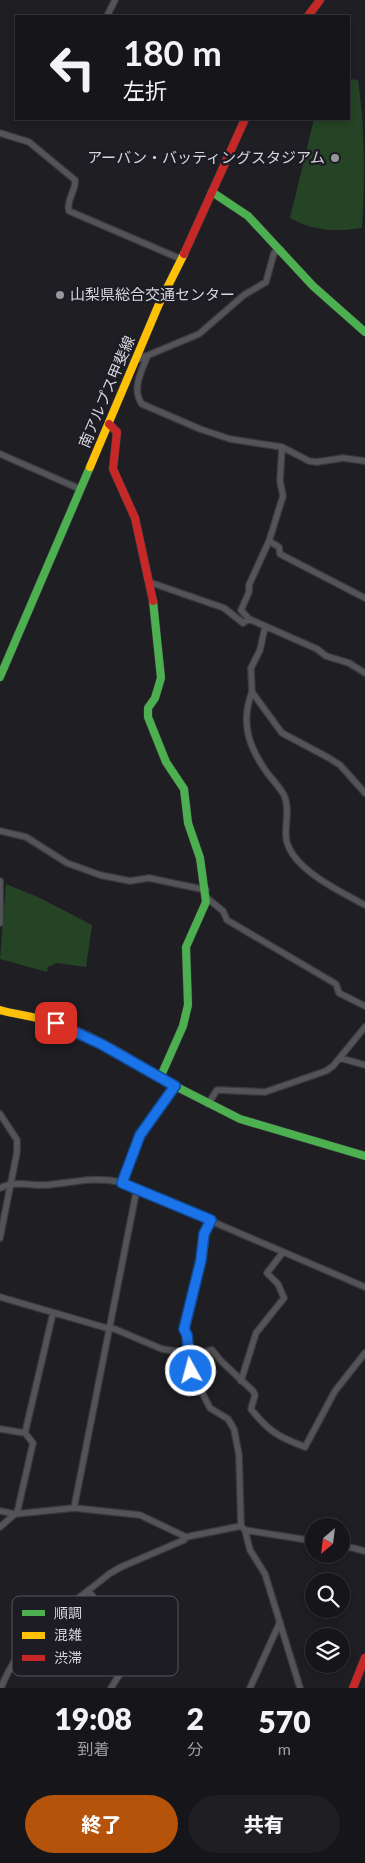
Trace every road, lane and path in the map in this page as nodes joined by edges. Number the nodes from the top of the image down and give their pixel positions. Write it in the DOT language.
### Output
graph roads {
  1 [pos="115,0"];
  2 [pos="320,0"];
  3 [pos="108,15"];
  4 [pos="309,15"];
  5 [pos="245,120"];
  6 [pos="0,133"];
  7 [pos="212,192"];
  8 [pos="281,250"];
  9 [pos="181,259"];
  10 [pos="365,332"];
  11 [pos="147,357"];
  12 [pos="134,361"];
  13 [pos="126,381"];
  14 [pos="138,382"];
  15 [pos="109,424"];
  16 [pos="282,447"];
  17 [pos="0,454"];
  18 [pos="365,461"];
  19 [pos="80,490"];
  20 [pos="269,541"];
  21 [pos="149,582"];
  22 [pos="365,598"];
  23 [pos="249,620"];
  24 [pos="265,627"];
  25 [pos="365,673"];
  26 [pos="0,677"];
  27 [pos="252,692"];
  28 [pos="365,793"];
  29 [pos="0,830"];
  30 [pos="0,881"];
  31 [pos="206,894"];
  32 [pos="365,905"];
  33 [pos="0,923"];
  34 [pos="365,1006"];
  35 [pos="0,1010"];
  36 [pos="365,1027"];
  37 [pos="340,1058"];
  38 [pos="365,1065"];
  39 [pos="160,1078"];
  40 [pos="175,1086"];
  41 [pos="208,1104"];
  42 [pos="0,1114"];
  43 [pos="365,1156"];
  44 [pos="122,1183"];
  45 [pos="9,1184"];
  46 [pos="0,1188"];
  47 [pos="137,1188"];
  48 [pos="211,1220"];
  49 [pos="0,1238"];
  50 [pos="283,1252"];
  51 [pos="365,1288"];
  52 [pos="0,1297"];
  53 [pos="53,1313"];
  54 [pos="110,1328"];
  55 [pos="365,1353"];
  56 [pos="188,1355"];
  57 [pos="241,1381"];
  58 [pos="0,1429"];
  59 [pos="25,1433"];
  60 [pos="74,1508"];
  61 [pos="0,1511"];
  62 [pos="16,1514"];
  63 [pos="0,1527"];
  64 [pos="243,1528"];
  65 [pos="186,1536"];
  66 [pos="305,1539"];
  67 [pos="350,1547"];
  68 [pos="365,1551"];
  69 [pos="89,1591"];
  70 [pos="83,1596"];
  71 [pos="93,1596"];
  72 [pos="280,1622"];
  73 [pos="365,1658"];
  74 [pos="12,1666"];
  75 [pos="119,1676"];
  76 [pos="361,1676"];
  77 [pos="1,1688"];
  78 [pos="111,1688"];
  79 [pos="250,1688"];
  80 [pos="300,1688"];
  81 [pos="353,1688"];
  1 -- 3 [label="street"];
  2 -- 4 [label="street"];
  5 -- 7 [label="street, 南アルプス甲斐線"];
  6 -- 9 [label="street"];
  7 -- 8 [label="street"];
  7 -- 9 [label="street, 南アルプス甲斐線"];
  8 -- 10 [label="street"];
  8 -- 11 [label="street"];
  9 -- 12 [label="street, 南アルプス甲斐線"];
  11 -- 12 [label="street"];
  11 -- 14 [label="street"];
  12 -- 13 [label="street, 南アルプス甲斐線"];
  13 -- 14 [label="street"];
  13 -- 15 [label="street, 南アルプス甲斐線"];
  14 -- 16 [label="street"];
  15 -- 19 [label="street, 南アルプス甲斐線"];
  15 -- 21 [label="street"];
  16 -- 18 [label="street"];
  16 -- 20 [label="street"];
  17 -- 19 [label="street"];
  19 -- 26 [label="street, 南アルプス甲斐線"];
  20 -- 22 [label="street"];
  20 -- 23 [label="street"];
  21 -- 23 [label="street"];
  21 -- 31 [label="street"];
  23 -- 24 [label="street"];
  24 -- 25 [label="street"];
  24 -- 27 [label="street"];
  27 -- 28 [label="street"];
  27 -- 32 [label="street"];
  29 -- 31 [label="street"];
  30 -- 33 [label="street"];
  31 -- 34 [label="street"];
  31 -- 39 [label="street"];
  35 -- 39 [label="street"];
  36 -- 37 [label="street"];
  37 -- 38 [label="street"];
  37 -- 41 [label="street"];
  39 -- 40 [label="street"];
  40 -- 41 [label="street"];
  40 -- 44 [label="street"];
  41 -- 43 [label="street"];
  42 -- 45 [label="street"];
  44 -- 45 [label="street"];
  44 -- 47 [label="street"];
  45 -- 46 [label="street"];
  45 -- 49 [label="street"];
  47 -- 48 [label="street"];
  47 -- 54 [label="street"];
  48 -- 50 [label="street"];
  48 -- 56 [label="street"];
  50 -- 51 [label="street"];
  50 -- 57 [label="street"];
  52 -- 53 [label="street"];
  53 -- 54 [label="street"];
  53 -- 59 [label="street"];
  54 -- 56 [label="street"];
  54 -- 60 [label="street"];
  55 -- 57 [label="street"];
  56 -- 57 [label="street"];
  56 -- 64 [label="street"];
  58 -- 59 [label="street"];
  59 -- 62 [label="street"];
  60 -- 62 [label="street"];
  60 -- 65 [label="street"];
  61 -- 62 [label="street"];
  62 -- 63 [label="street"];
  64 -- 65 [label="street"];
  64 -- 66 [label="street"];
  64 -- 72 [label="street"];
  65 -- 69 [label="street"];
  67 -- 68 [label="street"];
  69 -- 70 [label="street"];
  69 -- 71 [label="street"];
  72 -- 79 [label="street"];
  72 -- 80 [label="street"];
  73 -- 76 [label="street"];
  74 -- 77 [label="street"];
  75 -- 78 [label="street"];
  76 -- 81 [label="street"];
}
